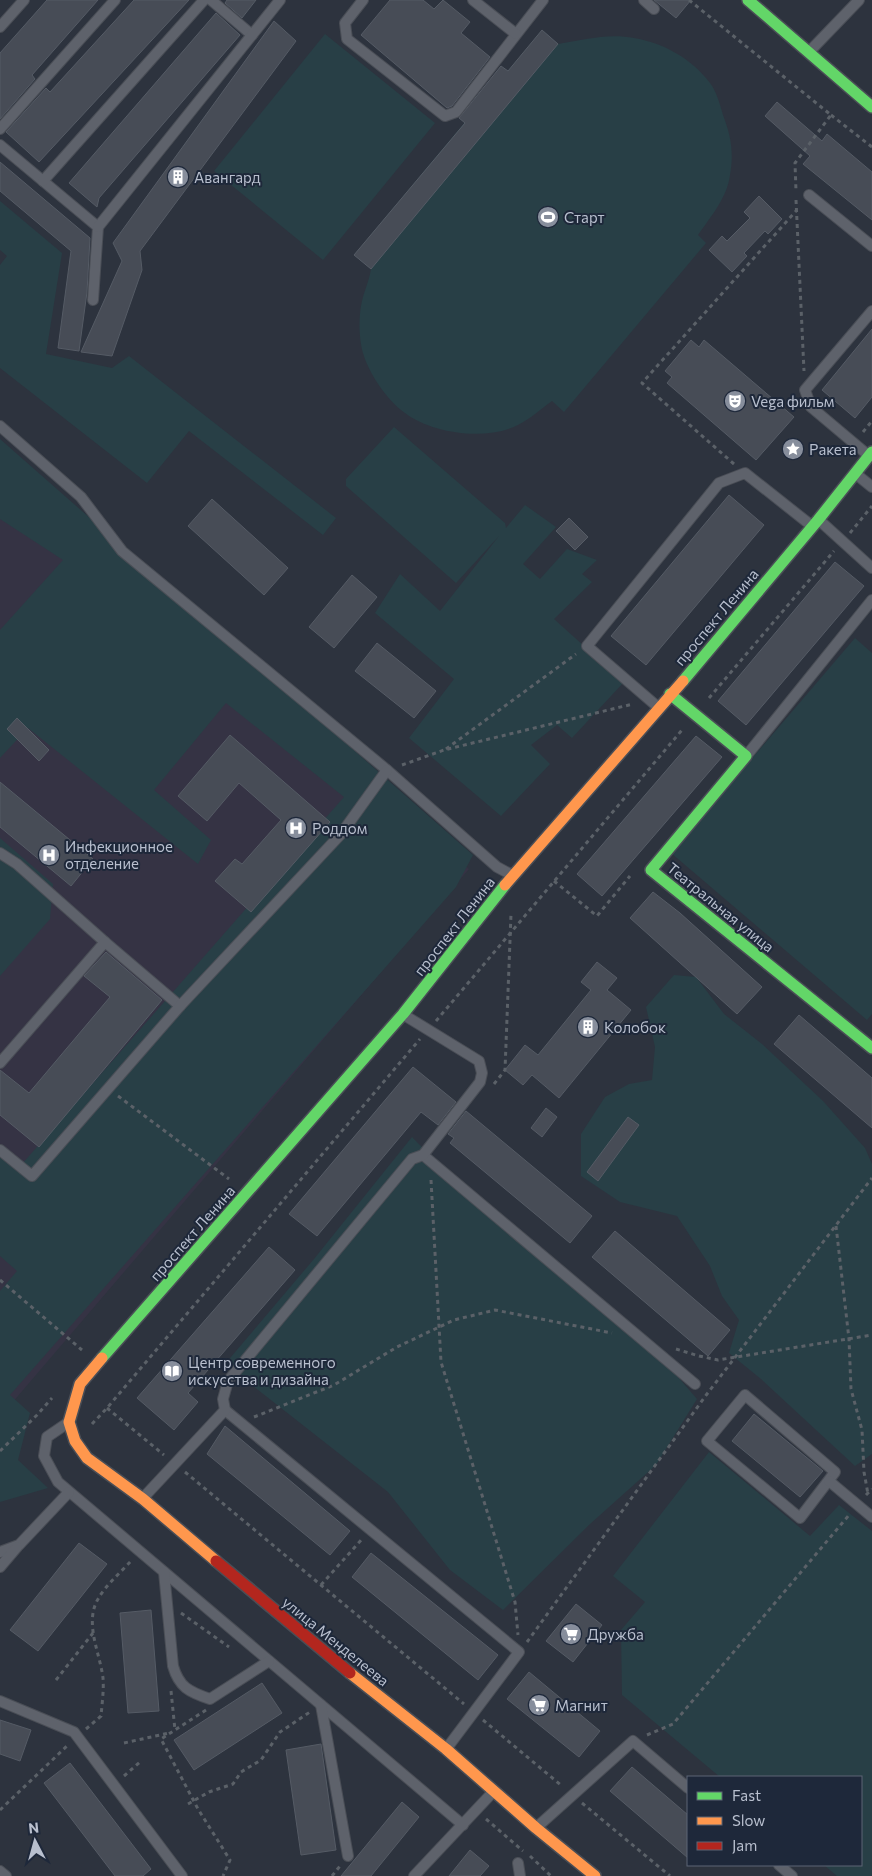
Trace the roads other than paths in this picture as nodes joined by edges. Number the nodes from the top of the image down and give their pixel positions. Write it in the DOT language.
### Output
graph roads {
  1 [pos="24,0"];
  2 [pos="115,0"];
  3 [pos="204,0"];
  4 [pos="211,0"];
  5 [pos="280,0"];
  6 [pos="363,0"];
  7 [pos="473,0"];
  8 [pos="543,0"];
  9 [pos="644,0"];
  10 [pos="748,0"];
  11 [pos="859,0"];
  12 [pos="654,9"];
  13 [pos="0,27"];
  14 [pos="252,34"];
  15 [pos="516,34"];
  16 [pos="808,53"];
  17 [pos="872,107"];
  18 [pos="0,129"];
  19 [pos="0,145"];
  20 [pos="43,181"];
  21 [pos="809,194"];
  22 [pos="98,227"];
  23 [pos="872,246"];
  24 [pos="93,300"];
  25 [pos="872,311"];
  26 [pos="0,426"];
  27 [pos="871,454"];
  28 [pos="855,473"];
  29 [pos="872,487"];
  30 [pos="815,523"];
  31 [pos="872,567"];
  32 [pos="872,600"];
  33 [pos="670,694"];
  34 [pos="660,708"];
  35 [pos="746,756"];
  36 [pos="387,770"];
  37 [pos="0,853"];
  38 [pos="513,876"];
  39 [pos="105,942"];
  40 [pos="180,1006"];
  41 [pos="404,1014"];
  42 [pos="872,1048"];
  43 [pos="0,1063"];
  44 [pos="0,1150"];
  45 [pos="427,1158"];
  46 [pos="695,1384"];
  47 [pos="225,1410"];
  48 [pos="69,1422"];
  49 [pos="829,1481"];
  50 [pos="69,1492"];
  51 [pos="142,1499"];
  52 [pos="872,1517"];
  53 [pos="18,1545"];
  54 [pos="0,1552"];
  55 [pos="0,1567"];
  56 [pos="164,1572"];
  57 [pos="269,1661"];
  58 [pos="0,1701"];
  59 [pos="321,1706"];
  60 [pos="446,1749"];
  61 [pos="687,1787"];
  62 [pos="494,1792"];
  63 [pos="463,1825"];
  64 [pos="536,1828"];
  65 [pos="348,1856"];
  66 [pos="518,1863"];
  67 [pos="780,1866"];
  68 [pos="0,1872"];
  69 [pos="6,1876"];
  70 [pos="182,1876"];
  71 [pos="414,1876"];
  72 [pos="520,1876"];
  73 [pos="595,1876"];
  74 [pos="792,1876"];
  1 -- 13 [label="lane"];
  2 -- 18 [label="lane"];
  3 -- 20 [label="lane"];
  4 -- 14 [label="lane"];
  5 -- 14 [label="lane"];
  6 -- 15 [label="lane"];
  7 -- 15 [label="lane"];
  8 -- 15 [label="lane"];
  9 -- 12 [label="lane"];
  10 -- 16 [label="street"];
  11 -- 16 [label="lane"];
  14 -- 22 [label="lane"];
  16 -- 17 [label="street"];
  19 -- 20 [label="lane"];
  20 -- 22 [label="lane"];
  21 -- 23 [label="lane"];
  22 -- 24 [label="lane"];
  25 -- 27 [label="lane"];
  26 -- 36 [label="lane"];
  27 -- 28 [label="street, проспект Ленина"];
  28 -- 29 [label="lane"];
  28 -- 30 [label="street, проспект Ленина"];
  30 -- 31 [label="lane"];
  30 -- 33 [label="street, проспект Ленина"];
  30 -- 34 [label="lane"];
  32 -- 35 [label="lane"];
  33 -- 34 [label="street, проспект Ленина"];
  33 -- 35 [label="street"];
  34 -- 38 [label="street, проспект Ленина"];
  35 -- 42 [label="street, Театральная улица"];
  36 -- 38 [label="lane"];
  36 -- 40 [label="lane"];
  37 -- 39 [label="lane"];
  38 -- 41 [label="street, проспект Ленина"];
  39 -- 40 [label="lane"];
  39 -- 43 [label="lane"];
  40 -- 44 [label="lane"];
  41 -- 45 [label="lane"];
  41 -- 48 [label="street, проспект Ленина"];
  45 -- 46 [label="lane"];
  45 -- 47 [label="lane"];
  47 -- 51 [label="lane"];
  47 -- 60 [label="lane"];
  48 -- 50 [label="lane"];
  48 -- 51 [label="street, улица Менделеева"];
  49 -- 49 [label="lane"];
  49 -- 52 [label="lane"];
  50 -- 53 [label="lane"];
  50 -- 56 [label="lane"];
  51 -- 60 [label="street, улица Менделеева"];
  53 -- 54 [label="lane"];
  53 -- 55 [label="lane"];
  56 -- 57 [label="lane"];
  56 -- 57 [label="lane"];
  57 -- 59 [label="lane"];
  58 -- 70 [label="lane"];
  59 -- 63 [label="lane"];
  59 -- 65 [label="lane"];
  60 -- 62 [label="street, улица Менделеева"];
  61 -- 64 [label="lane"];
  62 -- 63 [label="lane"];
  62 -- 64 [label="street, улица Менделеева"];
  63 -- 71 [label="lane"];
  64 -- 73 [label="street, улица Менделеева"];
  66 -- 72 [label="lane"];
  67 -- 74 [label="lane"];
  68 -- 69 [label="lane"];
}
